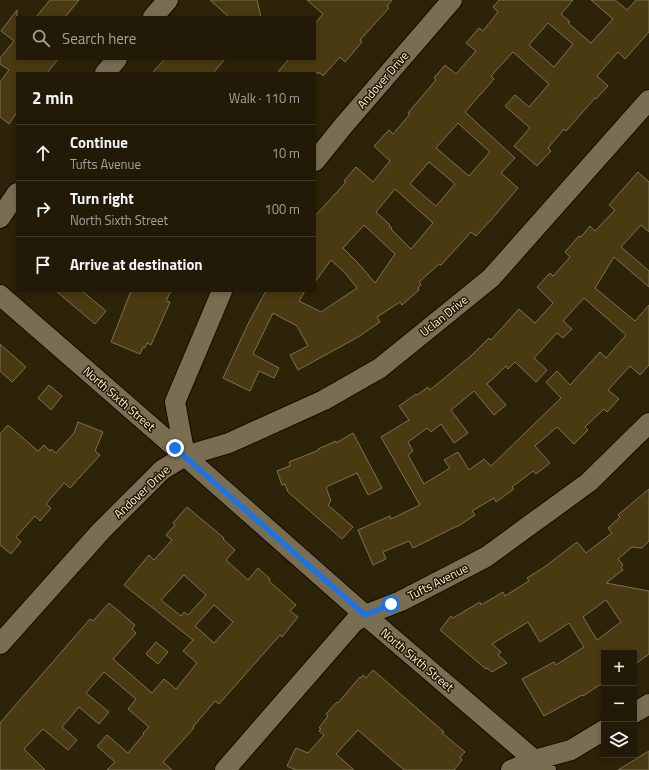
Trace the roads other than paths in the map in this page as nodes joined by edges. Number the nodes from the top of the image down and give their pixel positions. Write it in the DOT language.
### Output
graph roads {
  1 [pos="168,0"];
  2 [pos="452,0"];
  3 [pos="154,16"];
  4 [pos="116,60"];
  5 [pos="106,72"];
  6 [pos="649,100"];
  7 [pos="316,160"];
  8 [pos="16,194"];
  9 [pos="0,218"];
  10 [pos="222,292"];
  11 [pos="0,295"];
  12 [pos="649,423"];
  13 [pos="185,456"];
  14 [pos="365,615"];
  15 [pos="0,644"];
  16 [pos="649,704"];
  17 [pos="637,711"];
  18 [pos="601,732"];
  19 [pos="540,765"];
  20 [pos="225,770"];
  21 [pos="511,770"];
  1 -- 3 [label="street"];
  2 -- 7 [label="street, Andover Drive"];
  4 -- 5 [label="street"];
  6 -- 13 [label="street, Uclan Drive"];
  8 -- 9 [label="street"];
  10 -- 13 [label="street"];
  11 -- 13 [label="street, North Sixth Street"];
  12 -- 14 [label="street, Tufts Avenue"];
  13 -- 14 [label="street, North Sixth Street"];
  13 -- 15 [label="street, Andover Drive"];
  14 -- 19 [label="street, North Sixth Street"];
  14 -- 20 [label="street, Tufts Avenue"];
  16 -- 17 [label="street"];
  18 -- 19 [label="street"];
  19 -- 21 [label="street"];
}
